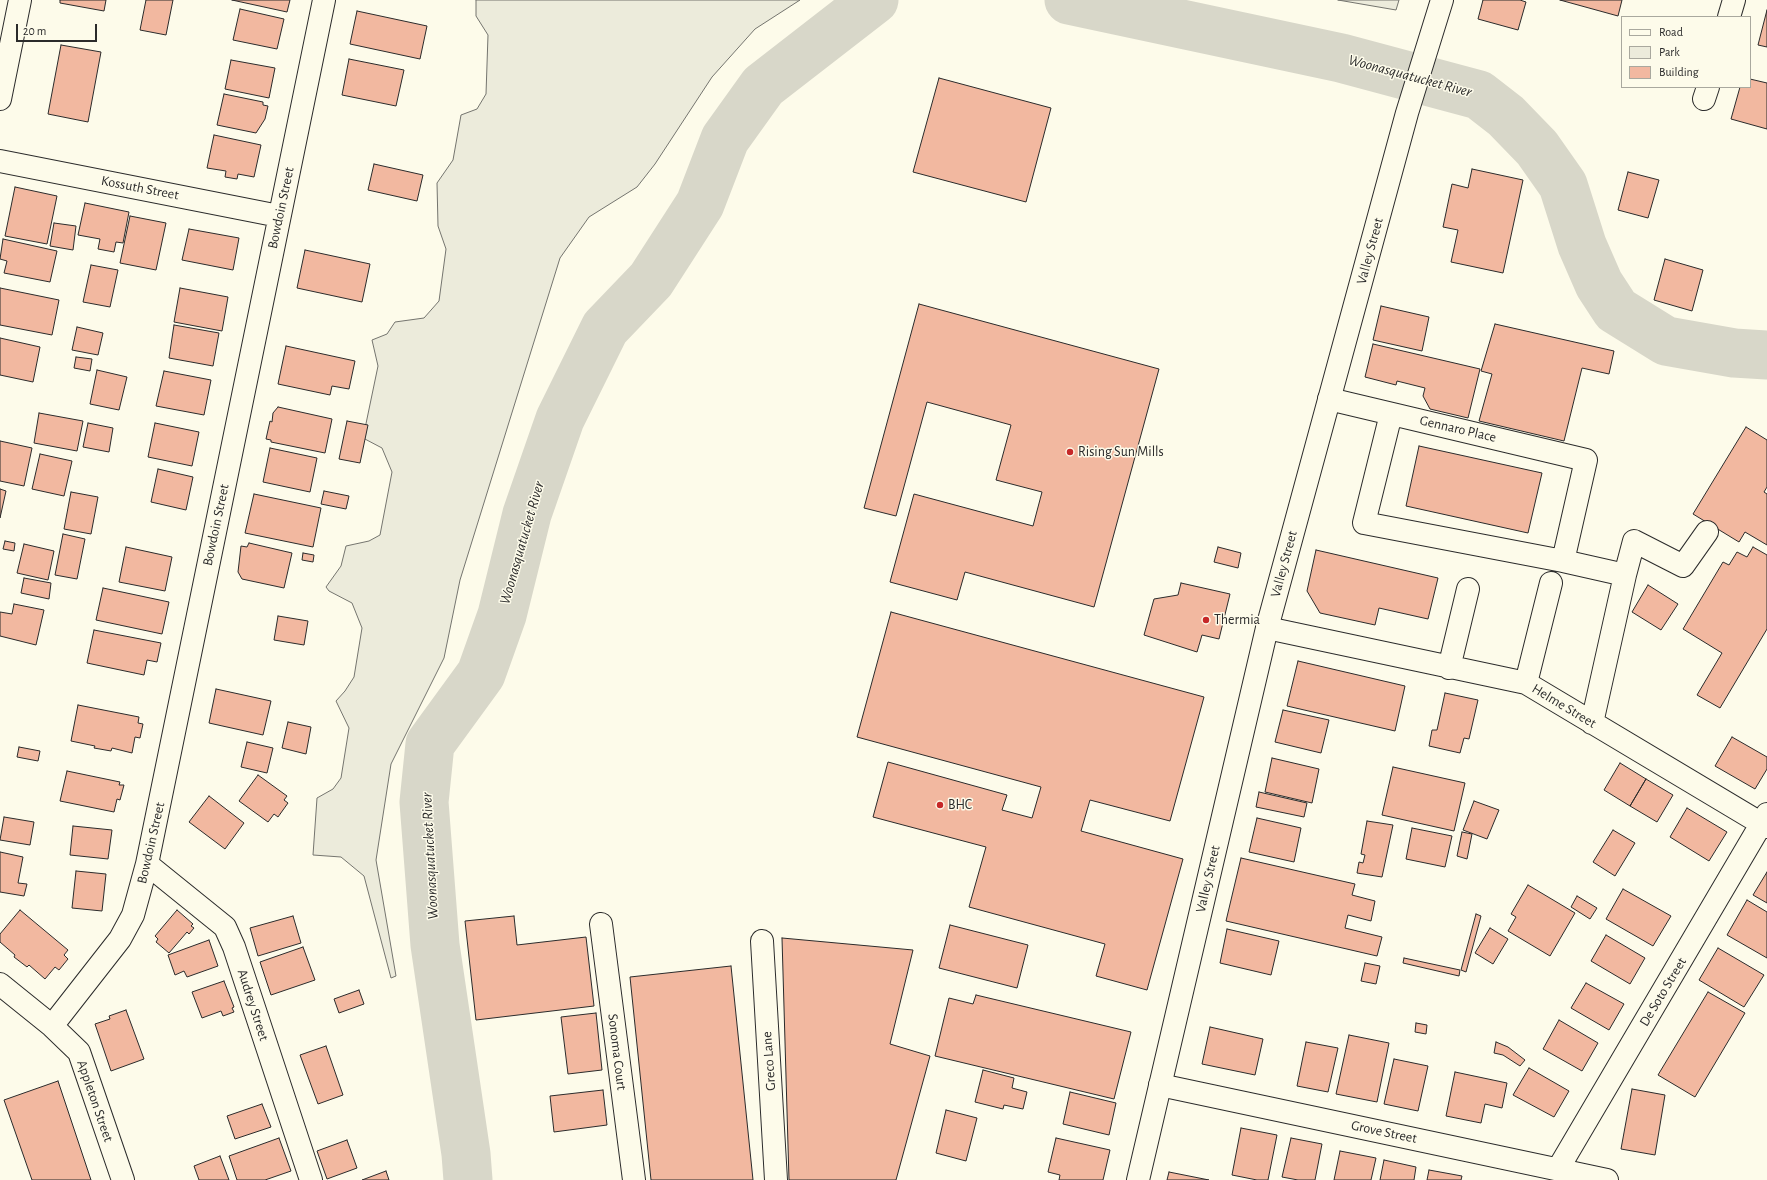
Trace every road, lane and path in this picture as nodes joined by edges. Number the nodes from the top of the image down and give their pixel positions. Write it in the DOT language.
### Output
graph roads {
  1 [pos="20,0"];
  2 [pos="324,0"];
  3 [pos="1442,0"];
  4 [pos="1734,0"];
  5 [pos="1729,16"];
  6 [pos="0,100"];
  7 [pos="0,160"];
  8 [pos="279,216"];
  9 [pos="1329,399"];
  10 [pos="1391,414"];
  11 [pos="1707,532"];
  12 [pos="1563,561"];
  13 [pos="1625,575"];
  14 [pos="1550,583"];
  15 [pos="1468,589"];
  16 [pos="1266,628"];
  17 [pos="1449,668"];
  18 [pos="1526,683"];
  19 [pos="1592,723"];
  20 [pos="1765,822"];
  21 [pos="147,864"];
  22 [pos="600,924"];
  23 [pos="762,941"];
  24 [pos="0,984"];
  25 [pos="52,1026"];
  26 [pos="1160,1085"];
  27 [pos="1558,1169"];
  28 [pos="123,1180"];
  29 [pos="310,1180"];
  30 [pos="634,1180"];
  31 [pos="776,1180"];
  32 [pos="1138,1180"];
  33 [pos="1607,1180"];
  1 -- 6 [label="street"];
  2 -- 8 [label="street, Bowdoin Street"];
  3 -- 9 [label="street, Valley Street"];
  4 -- 5 [label="street"];
  7 -- 8 [label="street, Kossuth Street"];
  8 -- 21 [label="street, Bowdoin Street"];
  9 -- 10 [label="street, Gennaro Place"];
  9 -- 16 [label="street, Valley Street"];
  10 -- 12 [label="street, Gennaro Place"];
  10 -- 12 [label="street"];
  11 -- 13 [label="street"];
  12 -- 13 [label="street"];
  13 -- 19 [label="street"];
  14 -- 18 [label="street"];
  15 -- 17 [label="street"];
  16 -- 17 [label="street, Helme Street"];
  16 -- 26 [label="street, Valley Street"];
  17 -- 18 [label="street, Helme Street"];
  18 -- 19 [label="street, Helme Street"];
  19 -- 20 [label="street, Helme Street"];
  20 -- 27 [label="street, De Soto Street"];
  21 -- 25 [label="street, Bowdoin Street"];
  21 -- 29 [label="street, Audrey Street"];
  22 -- 30 [label="street, Sonoma Court"];
  23 -- 31 [label="street, Greco Lane"];
  24 -- 25 [label="street, Appleton Street"];
  25 -- 28 [label="street, Appleton Street"];
  26 -- 27 [label="street, Grove Street"];
  26 -- 32 [label="street, Valley Street"];
  27 -- 33 [label="street, Grove Street"];
}
